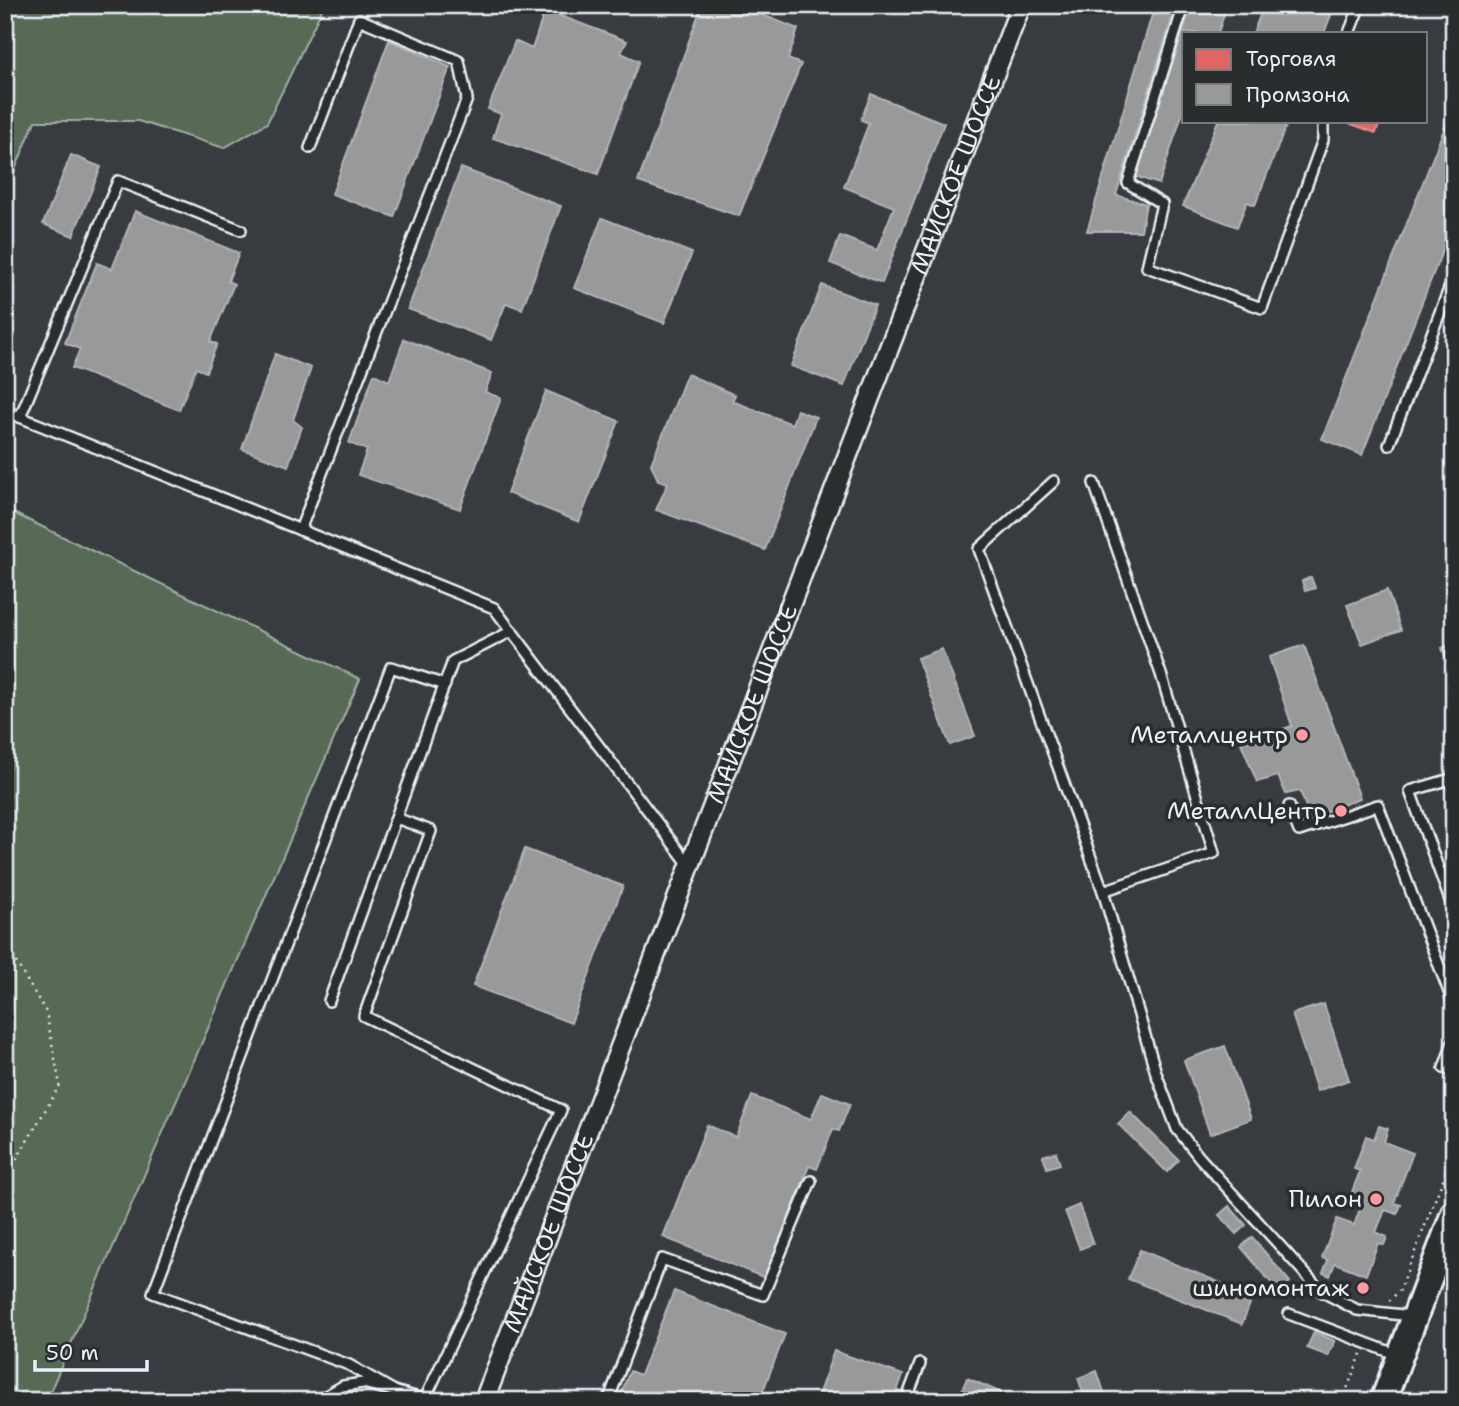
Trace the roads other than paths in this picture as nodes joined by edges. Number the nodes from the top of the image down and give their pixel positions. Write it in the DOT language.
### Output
graph roads {
  1 [pos="1021,5"];
  2 [pos="1184,5"];
  3 [pos="1360,5"];
  4 [pos="1349,32"];
  5 [pos="1323,122"];
  6 [pos="310,148"];
  7 [pos="241,230"];
  8 [pos="1454,276"];
  9 [pos="5,411"];
  10 [pos="20,417"];
  11 [pos="1389,445"];
  12 [pos="1054,481"];
  13 [pos="1094,482"];
  14 [pos="300,530"];
  15 [pos="512,631"];
  16 [pos="445,685"];
  17 [pos="1454,778"];
  18 [pos="1289,806"];
  19 [pos="396,818"];
  20 [pos="690,866"];
  21 [pos="1102,891"];
  22 [pos="1454,911"];
  23 [pos="329,1001"];
  24 [pos="1454,1005"];
  25 [pos="1454,1039"];
  26 [pos="1454,1072"];
  27 [pos="811,1181"];
  28 [pos="1454,1213"];
  29 [pos="1289,1314"];
  30 [pos="1415,1316"];
  31 [pos="1400,1355"];
  32 [pos="920,1364"];
  33 [pos="396,1392"];
  34 [pos="428,1400"];
  35 [pos="317,1401"];
  36 [pos="484,1401"];
  37 [pos="608,1401"];
  38 [pos="906,1401"];
  39 [pos="1383,1401"];
  1 -- 20 [label="street, МАЙСКОЕ ШОССЕ"];
  2 -- 5 [label="lane"];
  3 -- 4 [label="lane"];
  6 -- 14 [label="lane"];
  7 -- 10 [label="lane"];
  8 -- 11 [label="lane"];
  9 -- 10 [label="lane"];
  10 -- 14 [label="lane"];
  12 -- 21 [label="lane"];
  13 -- 21 [label="lane"];
  14 -- 15 [label="lane"];
  15 -- 16 [label="lane"];
  15 -- 20 [label="lane"];
  16 -- 19 [label="lane"];
  16 -- 33 [label="lane"];
  17 -- 22 [label="lane"];
  18 -- 24 [label="lane"];
  19 -- 23 [label="lane"];
  19 -- 34 [label="lane"];
  20 -- 36 [label="street, МАЙСКОЕ ШОССЕ"];
  21 -- 30 [label="lane"];
  25 -- 26 [label="lane"];
  27 -- 37 [label="lane"];
  28 -- 30 [label="street"];
  29 -- 31 [label="lane"];
  30 -- 31 [label="street"];
  31 -- 39 [label="street"];
  32 -- 38 [label="lane"];
  33 -- 34 [label="lane"];
  33 -- 35 [label="lane"];
}
